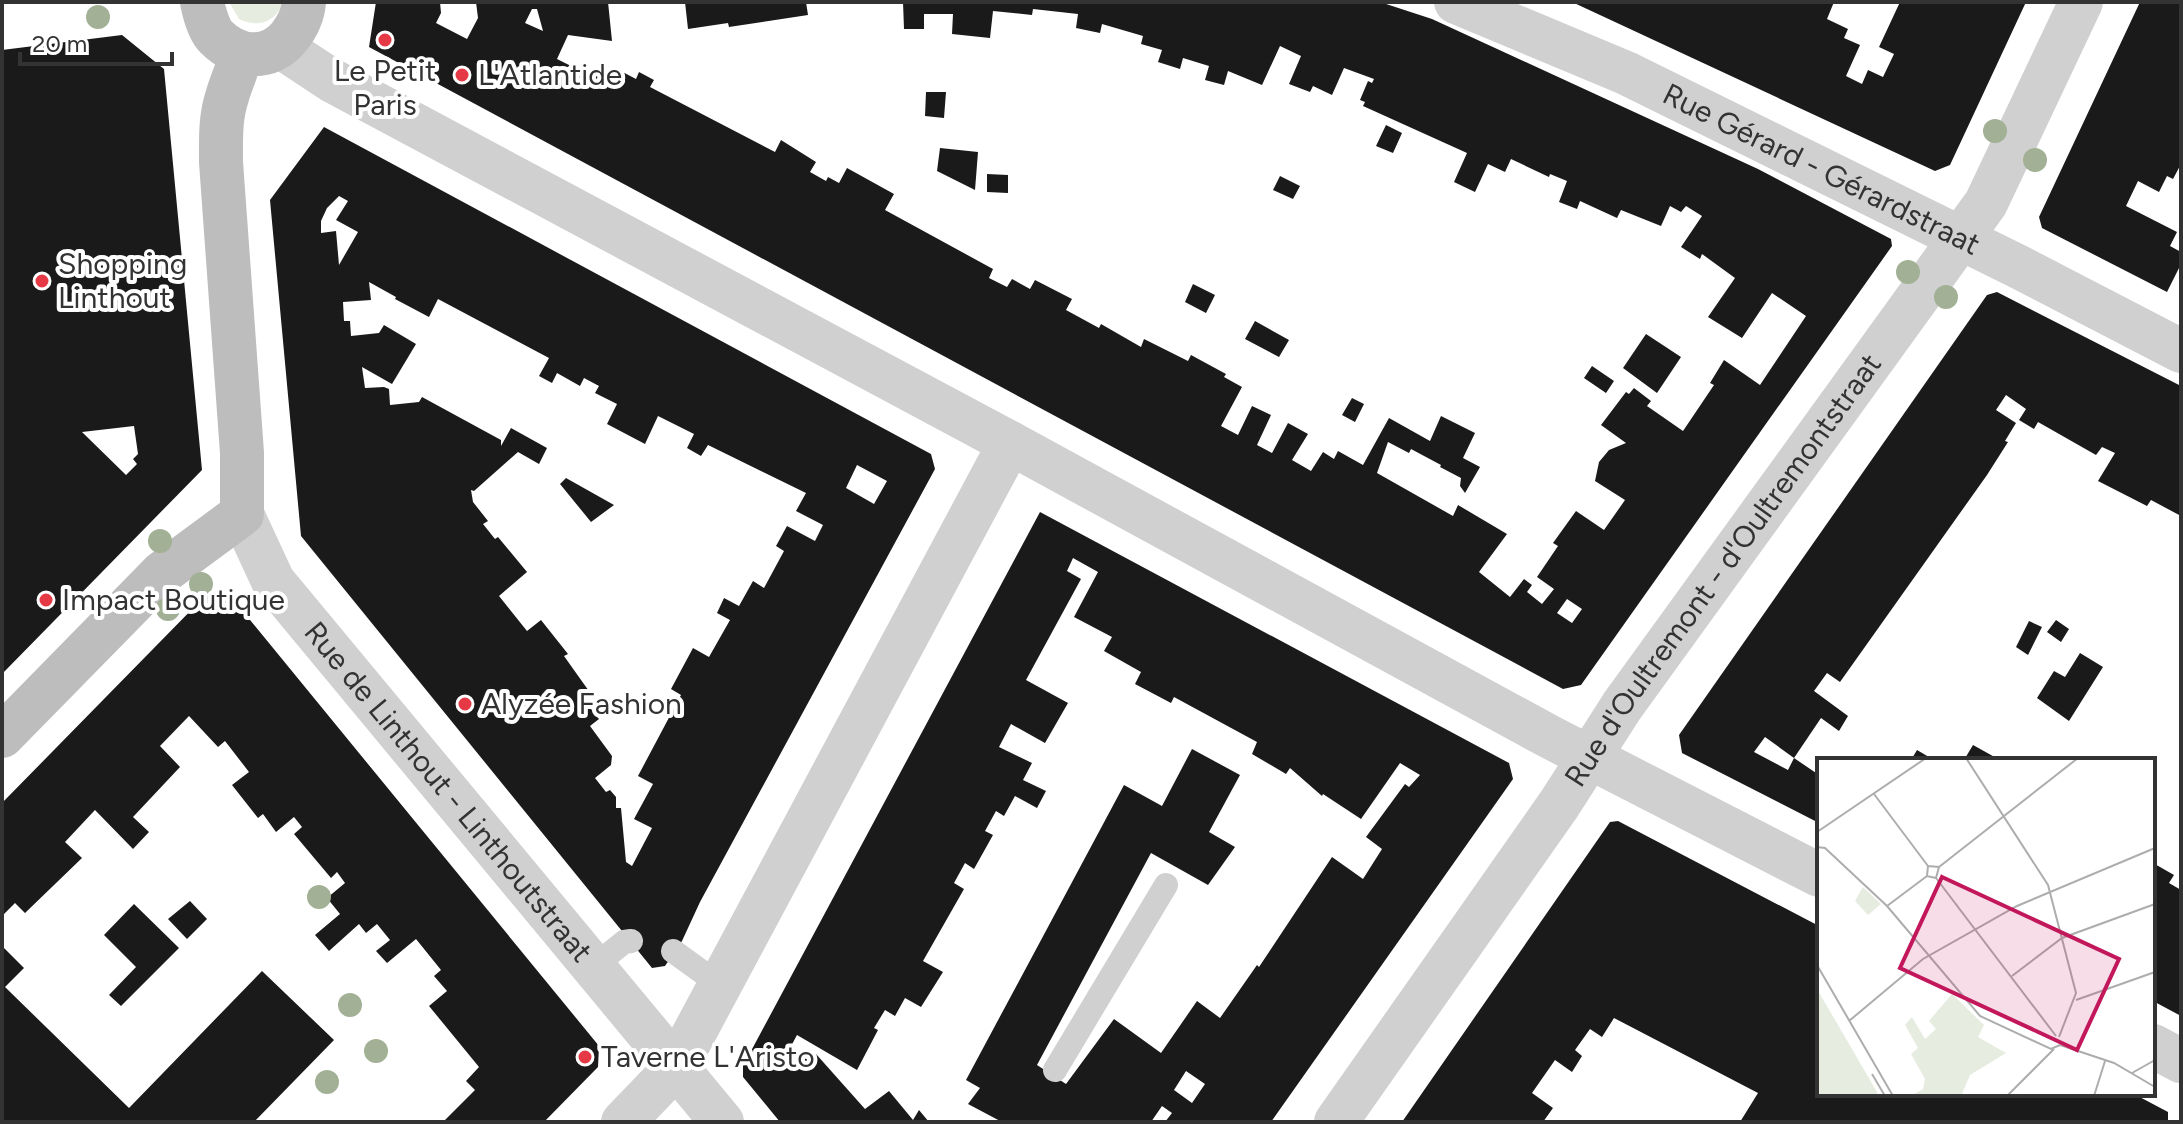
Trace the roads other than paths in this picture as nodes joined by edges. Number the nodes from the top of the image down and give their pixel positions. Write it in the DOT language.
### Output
graph roads {
  1 [pos="202,2"];
  2 [pos="304,2"];
  3 [pos="1456,2"];
  4 [pos="2081,2"];
  5 [pos="261,50"];
  6 [pos="1961,239"];
  7 [pos="2181,351"];
  8 [pos="1010,443"];
  9 [pos="242,514"];
  10 [pos="2,736"];
  11 [pos="1590,757"];
  12 [pos="1817,874"];
  13 [pos="1166,885"];
  14 [pos="631,941"];
  15 [pos="673,951"];
  16 [pos="593,967"];
  17 [pos="720,985"];
  18 [pos="2155,1047"];
  19 [pos="2181,1061"];
  20 [pos="676,1067"];
  21 [pos="1055,1070"];
  22 [pos="623,1122"];
  23 [pos="722,1122"];
  24 [pos="1336,1122"];
  1 -- 5 [label="street"];
  2 -- 5 [label="street, Rue de Linthout - Linthoutstraat"];
  3 -- 6 [label="street, Rue Gérard - Gérardstraat"];
  4 -- 6 [label="street, Rue d'Oultremont - d'Oultremontstraat"];
  5 -- 8 [label="street"];
  5 -- 9 [label="street, Rue de Linthout - Linthoutstraat"];
  6 -- 7 [label="street, Rue Gérard - Gérardstraat"];
  6 -- 11 [label="street, Rue d'Oultremont - d'Oultremontstraat"];
  8 -- 11 [label="street"];
  8 -- 17 [label="street"];
  9 -- 10 [label="street"];
  9 -- 16 [label="street, Rue de Linthout - Linthoutstraat"];
  11 -- 12 [label="street"];
  11 -- 24 [label="street, Rue d'Oultremont - d'Oultremontstraat"];
  13 -- 21 [label="lane"];
  14 -- 16 [label="lane"];
  15 -- 17 [label="lane"];
  16 -- 20 [label="street, Rue de Linthout - Linthoutstraat"];
  17 -- 20 [label="street"];
  18 -- 19 [label="street"];
  20 -- 22 [label="street"];
  20 -- 23 [label="street, Rue de Linthout - Linthoutstraat"];
}
